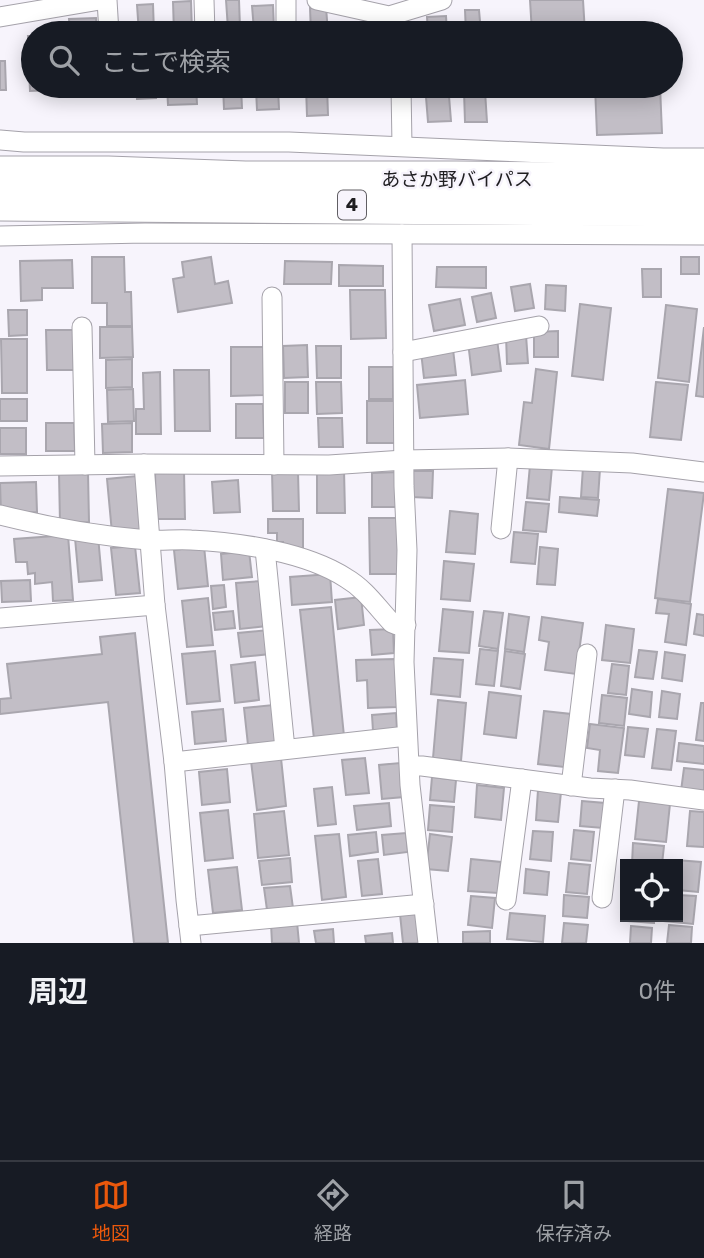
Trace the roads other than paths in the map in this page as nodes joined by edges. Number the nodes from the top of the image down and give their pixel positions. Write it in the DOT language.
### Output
graph roads {
  1 [pos="100,0"];
  2 [pos="107,0"];
  3 [pos="204,0"];
  4 [pos="286,0"];
  5 [pos="317,0"];
  6 [pos="442,0"];
  7 [pos="401,13"];
  8 [pos="0,17"];
  9 [pos="108,21"];
  10 [pos="205,21"];
  11 [pos="286,21"];
  12 [pos="401,21"];
  13 [pos="401,98"];
  14 [pos="0,140"];
  15 [pos="402,146"];
  16 [pos="0,151"];
  17 [pos="704,158"];
  18 [pos="0,174"];
  19 [pos="245,179"];
  20 [pos="704,181"];
  21 [pos="0,203"];
  22 [pos="704,209"];
  23 [pos="402,234"];
  24 [pos="704,235"];
  25 [pos="0,236"];
  26 [pos="272,297"];
  27 [pos="539,326"];
  28 [pos="82,327"];
  29 [pos="403,352"];
  30 [pos="508,458"];
  31 [pos="404,460"];
  32 [pos="144,464"];
  33 [pos="85,465"];
  34 [pos="274,465"];
  35 [pos="0,466"];
  36 [pos="704,472"];
  37 [pos="0,514"];
  38 [pos="501,529"];
  39 [pos="150,540"];
  40 [pos="265,549"];
  41 [pos="155,605"];
  42 [pos="0,618"];
  43 [pos="406,625"];
  44 [pos="587,654"];
  45 [pos="407,736"];
  46 [pos="285,749"];
  47 [pos="174,762"];
  48 [pos="410,766"];
  49 [pos="522,779"];
  50 [pos="571,786"];
  51 [pos="615,789"];
  52 [pos="704,800"];
  53 [pos="603,898"];
  54 [pos="506,900"];
  55 [pos="424,904"];
  56 [pos="190,934"];
  57 [pos="428,943"];
  1 -- 8 [label="street"];
  2 -- 9 [label="street"];
  3 -- 10 [label="street"];
  4 -- 11 [label="street"];
  5 -- 7 [label="street"];
  6 -- 7 [label="street"];
  7 -- 12 [label="street"];
  13 -- 15 [label="street"];
  14 -- 15 [label="street"];
  15 -- 17 [label="street"];
  16 -- 19 [label="highway"];
  18 -- 19 [label="highway, あさか野バイパス / 4"];
  19 -- 20 [label="highway, あさか野バイパス / 4"];
  21 -- 22 [label="highway, あさか野バイパス / 4"];
  23 -- 24 [label="street"];
  23 -- 25 [label="street"];
  23 -- 29 [label="street"];
  26 -- 34 [label="street"];
  27 -- 29 [label="street"];
  28 -- 33 [label="street"];
  29 -- 31 [label="street"];
  30 -- 31 [label="street"];
  30 -- 36 [label="street"];
  30 -- 38 [label="street"];
  31 -- 34 [label="street"];
  31 -- 43 [label="street"];
  32 -- 33 [label="street"];
  32 -- 34 [label="street"];
  32 -- 39 [label="street"];
  33 -- 35 [label="street"];
  37 -- 39 [label="street"];
  39 -- 40 [label="street"];
  39 -- 41 [label="street"];
  40 -- 43 [label="street"];
  40 -- 46 [label="street"];
  41 -- 42 [label="street"];
  41 -- 47 [label="street"];
  43 -- 45 [label="street"];
  44 -- 50 [label="street"];
  45 -- 46 [label="street"];
  45 -- 48 [label="street"];
  46 -- 47 [label="street"];
  47 -- 56 [label="street"];
  48 -- 49 [label="street"];
  48 -- 55 [label="street"];
  49 -- 50 [label="street"];
  49 -- 54 [label="street"];
  50 -- 51 [label="street"];
  51 -- 52 [label="street"];
  51 -- 53 [label="street"];
  55 -- 56 [label="street"];
  55 -- 57 [label="street"];
}
